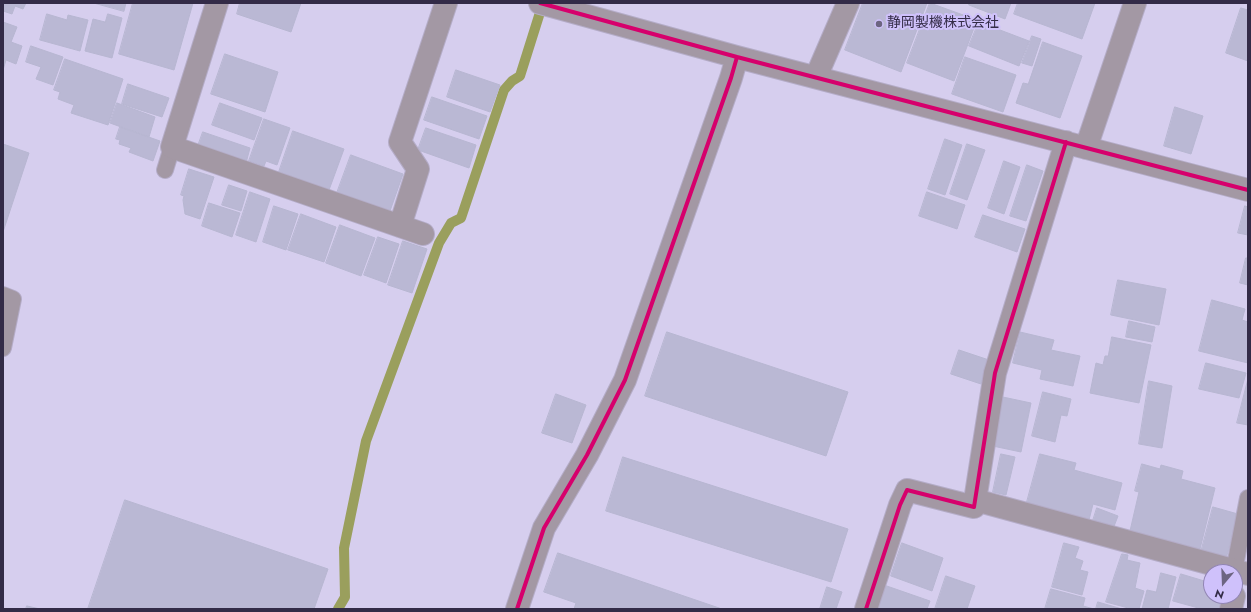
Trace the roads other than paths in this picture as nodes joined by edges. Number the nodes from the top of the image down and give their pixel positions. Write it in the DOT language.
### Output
graph roads {
  1 [pos="217,3"];
  2 [pos="446,3"];
  3 [pos="540,3"];
  4 [pos="848,3"];
  5 [pos="1134,3"];
  6 [pos="737,57"];
  7 [pos="816,77"];
  8 [pos="1076,145"];
  9 [pos="172,147"];
  10 [pos="165,170"];
  11 [pos="1248,190"];
  12 [pos="400,226"];
  13 [pos="423,234"];
  14 [pos="3,295"];
  15 [pos="3,348"];
  16 [pos="1248,498"];
  17 [pos="976,500"];
  18 [pos="1209,564"];
  19 [pos="1239,564"];
  20 [pos="517,609"];
  21 [pos="866,609"];
  1 -- 9 [label="street"];
  2 -- 12 [label="street"];
  3 -- 6 [label="street"];
  4 -- 7 [label="street"];
  5 -- 8 [label="street"];
  6 -- 7 [label="street"];
  6 -- 20 [label="street"];
  7 -- 8 [label="street"];
  8 -- 11 [label="street"];
  8 -- 17 [label="street"];
  9 -- 10 [label="lane"];
  9 -- 12 [label="street"];
  12 -- 13 [label="street"];
  14 -- 15 [label="lane"];
  16 -- 19 [label="lane"];
  17 -- 18 [label="street"];
  17 -- 21 [label="street"];
}
